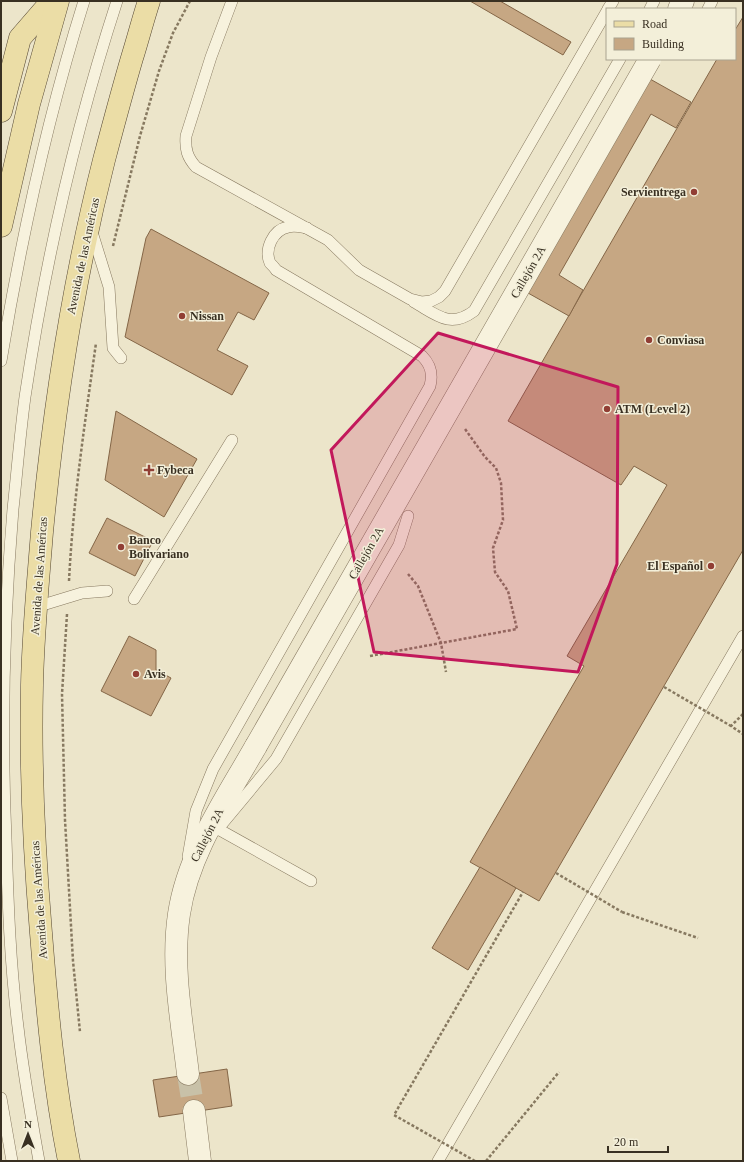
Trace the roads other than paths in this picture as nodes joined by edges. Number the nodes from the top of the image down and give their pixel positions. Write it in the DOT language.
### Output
graph roads {
  1 [pos="52,1"];
  2 [pos="58,1"];
  3 [pos="84,1"];
  4 [pos="117,1"];
  5 [pos="149,1"];
  6 [pos="232,1"];
  7 [pos="606,13"];
  8 [pos="619,60"];
  9 [pos="649,60"];
  10 [pos="2,100"];
  11 [pos="2,210"];
  12 [pos="88,222"];
  13 [pos="307,228"];
  14 [pos="410,299"];
  15 [pos="120,358"];
  16 [pos="1,361"];
  17 [pos="232,440"];
  18 [pos="408,516"];
  19 [pos="107,591"];
  20 [pos="134,599"];
  21 [pos="36,607"];
  22 [pos="743,636"];
  23 [pos="218,829"];
  24 [pos="196,855"];
  25 [pos="312,881"];
  26 [pos="179,913"];
  27 [pos="188,1074"];
  28 [pos="1,1098"];
  29 [pos="194,1111"];
  30 [pos="12,1161"];
  31 [pos="39,1161"];
  32 [pos="69,1161"];
  33 [pos="200,1161"];
  34 [pos="438,1161"];
  1 -- 10 [label="main road"];
  2 -- 11 [label="main road"];
  3 -- 16 [label="lane"];
  4 -- 31 [label="lane"];
  5 -- 12 [label="main road, Avenida de las Américas"];
  6 -- 13 [label="lane"];
  7 -- 14 [label="lane"];
  8 -- 14 [label="lane"];
  9 -- 24 [label="street, Callejón 2A, bridge"];
  12 -- 15 [label="lane"];
  12 -- 21 [label="main road, Avenida de las Américas"];
  13 -- 14 [label="lane"];
  13 -- 26 [label="lane"];
  17 -- 20 [label="lane"];
  18 -- 23 [label="lane"];
  19 -- 21 [label="lane"];
  21 -- 32 [label="main road, Avenida de las Américas"];
  22 -- 34 [label="lane"];
  23 -- 24 [label="lane"];
  23 -- 25 [label="lane"];
  24 -- 26 [label="street, Callejón 2A"];
  26 -- 27 [label="street, Callejón 2A"];
  28 -- 30 [label="lane"];
  29 -- 33 [label="street"];
}
